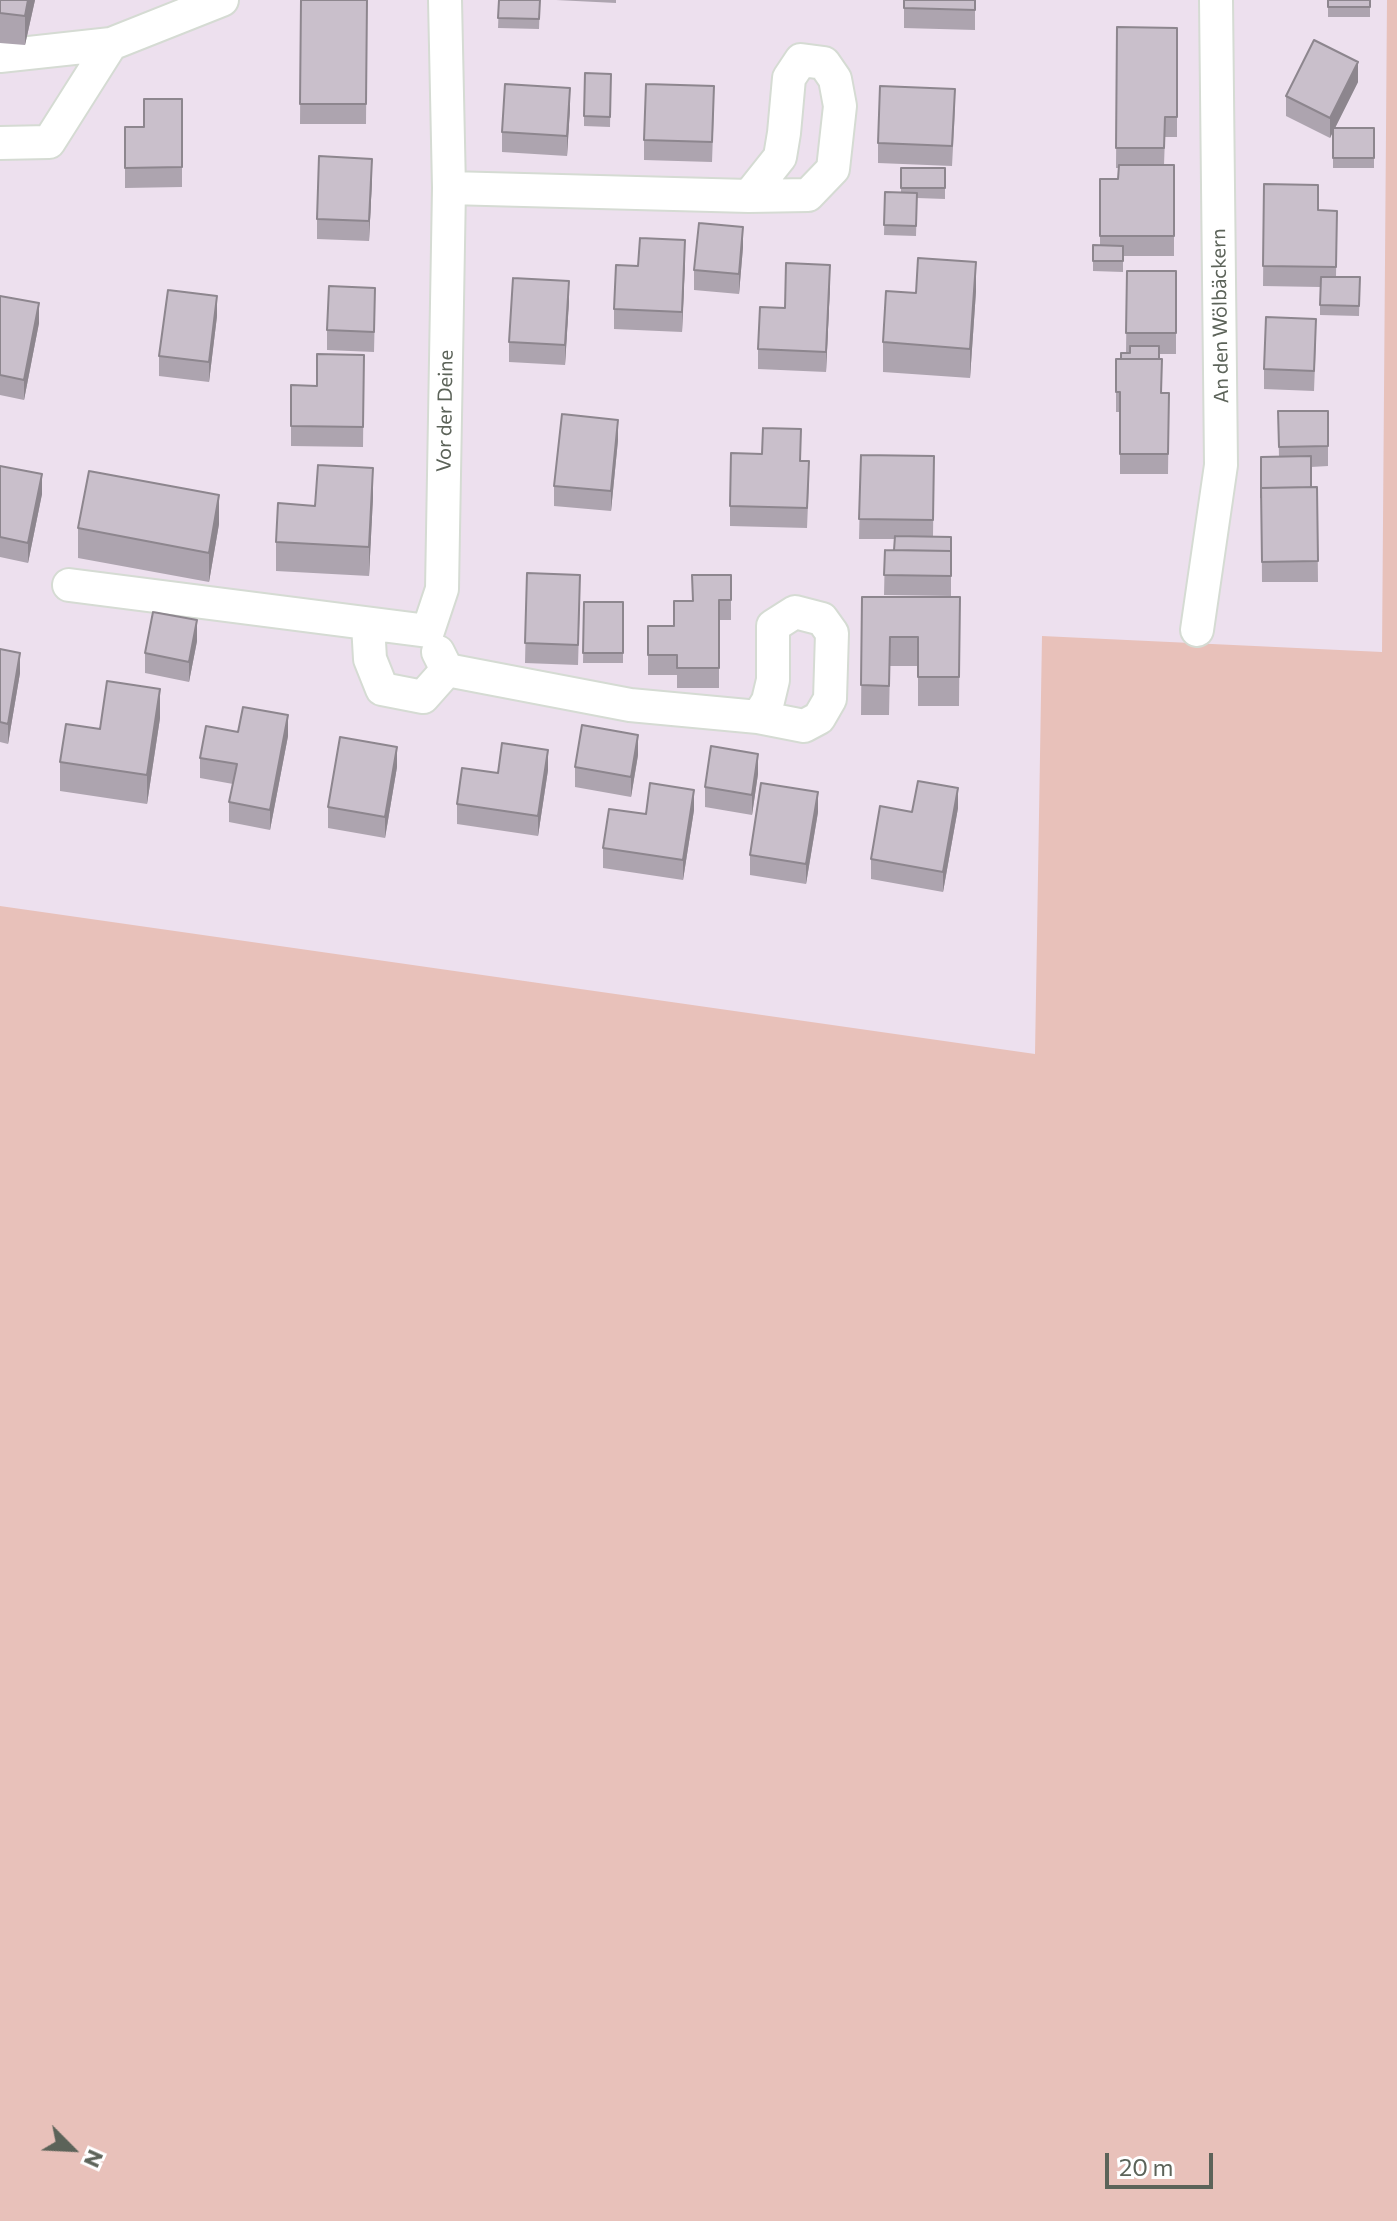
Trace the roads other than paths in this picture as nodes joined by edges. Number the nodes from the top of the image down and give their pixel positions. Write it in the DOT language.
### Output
graph roads {
  1 [pos="222,0"];
  2 [pos="445,0"];
  3 [pos="1216,0"];
  4 [pos="111,44"];
  5 [pos="0,56"];
  6 [pos="0,143"];
  7 [pos="449,188"];
  8 [pos="749,196"];
  9 [pos="69,585"];
  10 [pos="368,624"];
  11 [pos="1197,630"];
  12 [pos="428,631"];
  13 [pos="447,670"];
  14 [pos="758,717"];
  1 -- 4 [label="street"];
  2 -- 7 [label="street, Vor der Deine"];
  3 -- 11 [label="street, An den Wölbäckern"];
  4 -- 5 [label="street"];
  4 -- 6 [label="street"];
  7 -- 8 [label="street"];
  7 -- 12 [label="street, Vor der Deine"];
  9 -- 10 [label="street"];
  10 -- 12 [label="street"];
  10 -- 13 [label="street"];
  12 -- 13 [label="street"];
  13 -- 14 [label="street"];
}
